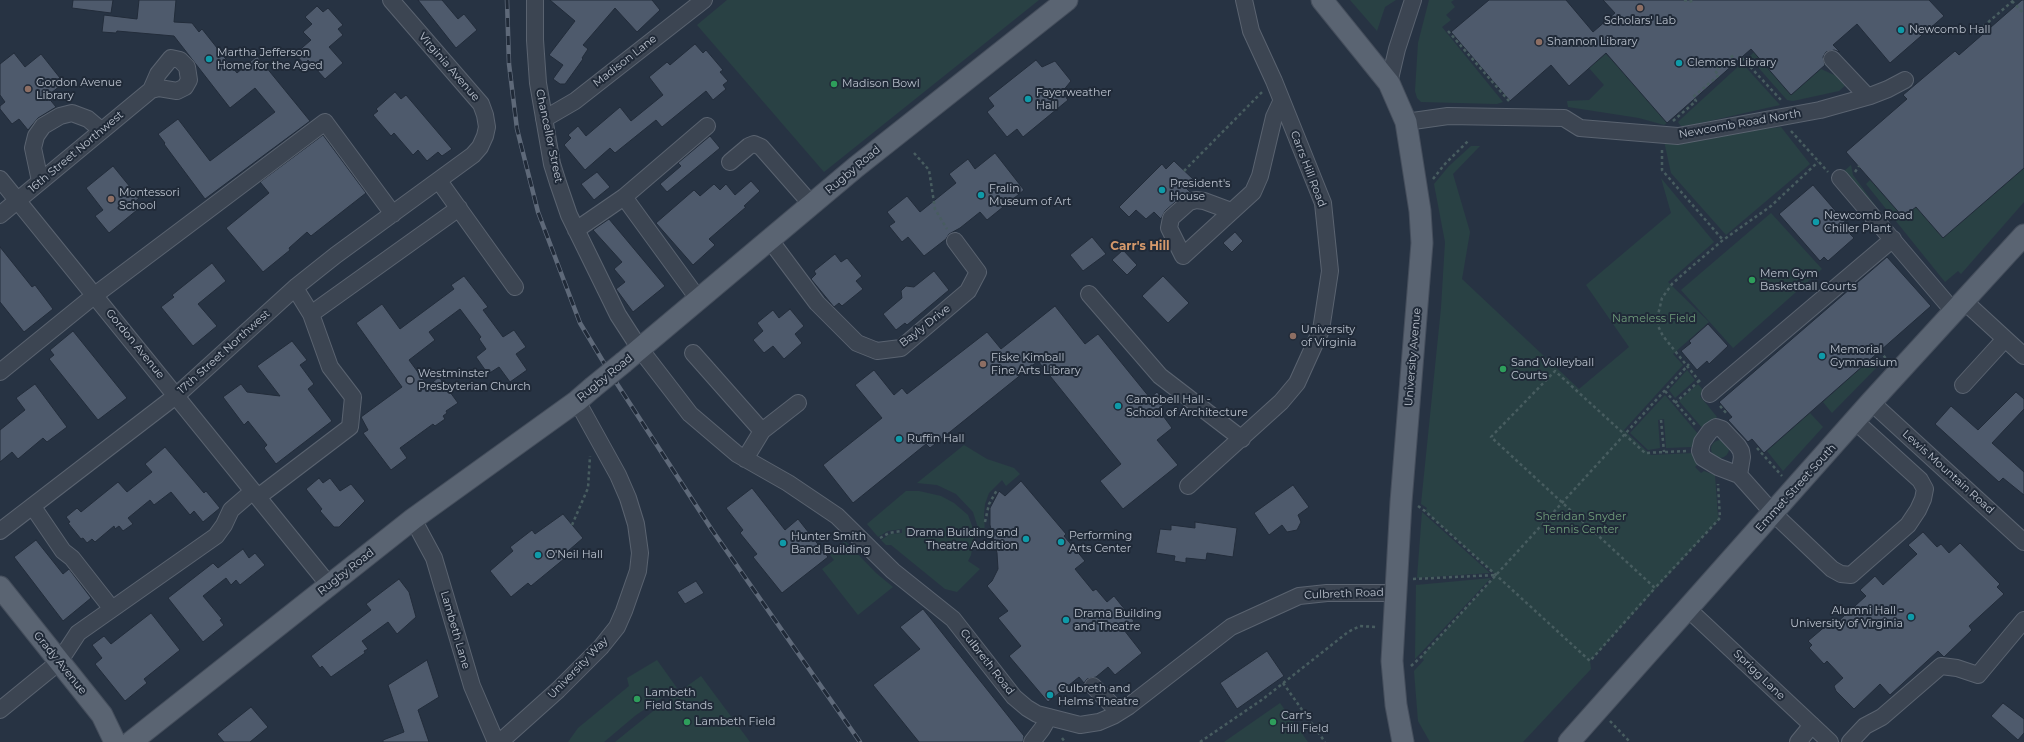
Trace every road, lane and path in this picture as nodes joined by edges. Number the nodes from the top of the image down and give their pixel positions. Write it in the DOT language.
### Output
graph roads {
  1 [pos="391,0"];
  2 [pos="536,0"];
  3 [pos="704,0"];
  4 [pos="1068,0"];
  5 [pos="1244,0"];
  6 [pos="1322,0"];
  7 [pos="1413,0"];
  8 [pos="1684,0"];
  9 [pos="1695,0"];
  10 [pos="2013,1"];
  11 [pos="2024,14"];
  12 [pos="1979,30"];
  13 [pos="1448,31"];
  14 [pos="1735,54"];
  15 [pos="1742,58"];
  16 [pos="1832,59"];
  17 [pos="1905,80"];
  18 [pos="1274,81"];
  19 [pos="1389,84"];
  20 [pos="151,90"];
  21 [pos="1867,96"];
  22 [pos="1281,102"];
  23 [pos="1506,104"];
  24 [pos="1784,104"];
  25 [pos="544,118"];
  26 [pos="1406,122"];
  27 [pos="1668,124"];
  28 [pos="1786,125"];
  29 [pos="706,126"];
  30 [pos="101,130"];
  31 [pos="1468,141"];
  32 [pos="914,153"];
  33 [pos="1662,153"];
  34 [pos="730,162"];
  35 [pos="1184,171"];
  36 [pos="443,177"];
  37 [pos="1840,178"];
  38 [pos="0,179"];
  39 [pos="1432,181"];
  40 [pos="40,182"];
  41 [pos="624,197"];
  42 [pos="18,201"];
  43 [pos="812,205"];
  44 [pos="459,208"];
  45 [pos="1231,211"];
  46 [pos="393,214"];
  47 [pos="0,215"];
  48 [pos="576,230"];
  49 [pos="2024,235"];
  50 [pos="1893,239"];
  51 [pos="770,240"];
  52 [pos="1723,240"];
  53 [pos="955,241"];
  54 [pos="295,288"];
  55 [pos="515,288"];
  56 [pos="1089,294"];
  57 [pos="95,295"];
  58 [pos="699,300"];
  59 [pos="1959,306"];
  60 [pos="311,314"];
  61 [pos="2006,339"];
  62 [pos="640,349"];
  63 [pos="693,353"];
  64 [pos="2024,356"];
  65 [pos="0,372"];
  66 [pos="1963,384"];
  67 [pos="1665,391"];
  68 [pos="1710,394"];
  69 [pos="177,395"];
  70 [pos="577,401"];
  71 [pos="1872,402"];
  72 [pos="798,403"];
  73 [pos="1661,420"];
  74 [pos="1855,421"];
  75 [pos="762,431"];
  76 [pos="1625,435"];
  77 [pos="1705,437"];
  78 [pos="1242,439"];
  79 [pos="589,450"];
  80 [pos="1679,451"];
  81 [pos="1664,452"];
  82 [pos="745,459"];
  83 [pos="1718,467"];
  84 [pos="1739,475"];
  85 [pos="1188,486"];
  86 [pos="996,490"];
  87 [pos="256,494"];
  88 [pos="1401,502"];
  89 [pos="1563,502"];
  90 [pos="33,506"];
  91 [pos="1773,513"];
  92 [pos="413,519"];
  93 [pos="985,522"];
  94 [pos="572,525"];
  95 [pos="0,531"];
  96 [pos="901,531"];
  97 [pos="878,540"];
  98 [pos="2024,542"];
  99 [pos="1496,574"];
  100 [pos="329,585"];
  101 [pos="0,587"];
  102 [pos="1655,588"];
  103 [pos="1395,593"];
  104 [pos="112,609"];
  105 [pos="1688,609"];
  106 [pos="2024,620"];
  107 [pos="1393,627"];
  108 [pos="59,662"];
  109 [pos="1410,666"];
  110 [pos="1283,683"];
  111 [pos="1093,686"];
  112 [pos="0,710"];
  113 [pos="1119,712"];
  114 [pos="1052,718"];
  115 [pos="1609,721"];
  116 [pos="1812,725"];
  117 [pos="1062,738"];
  118 [pos="1404,740"];
  119 [pos="115,742"];
  120 [pos="131,742"];
  121 [pos="496,742"];
  122 [pos="500,742"];
  123 [pos="1032,742"];
  124 [pos="1046,742"];
  125 [pos="1065,742"];
  126 [pos="1200,742"];
  127 [pos="1325,742"];
  128 [pos="1569,742"];
  129 [pos="1630,742"];
  130 [pos="1798,742"];
  131 [pos="1830,742"];
  132 [pos="1850,742"];
  1 -- 36 [label="street, Virginia Avenue"];
  2 -- 25 [label="street, Chancellor Street"];
  3 -- 25 [label="street, Madison Lane"];
  4 -- 43 [label="main road, Rugby Road"];
  5 -- 18 [label="street, Carrs Hill Road"];
  6 -- 19 [label="main road, University Avenue"];
  7 -- 19 [label="street"];
  8 -- 9 [label="path"];
  10 -- 11 [label="path"];
  10 -- 12 [label="path"];
  13 -- 23 [label="path"];
  14 -- 27 [label="path"];
  15 -- 24 [label="path"];
  16 -- 21 [label="street"];
  17 -- 21 [label="street, Newcomb Road North"];
  18 -- 22 [label="street, Carrs Hill Road"];
  18 -- 35 [label="path"];
  19 -- 26 [label="main road, University Avenue"];
  20 -- 30 [label="street, 16th Street Northwest"];
  21 -- 26 [label="street, Newcomb Road North"];
  22 -- 45 [label="street"];
  22 -- 78 [label="street, Carrs Hill Road"];
  25 -- 48 [label="street, Chancellor Street"];
  26 -- 88 [label="main road, University Avenue"];
  28 -- 52 [label="path"];
  29 -- 41 [label="street"];
  30 -- 40 [label="street, 16th Street Northwest"];
  30 -- 40 [label="street"];
  31 -- 39 [label="path"];
  32 -- 53 [label="path"];
  33 -- 52 [label="path"];
  34 -- 43 [label="street"];
  36 -- 44 [label="street"];
  36 -- 46 [label="street, 17th Street Northwest"];
  37 -- 50 [label="street"];
  38 -- 42 [label="street, Gordon Avenue"];
  40 -- 42 [label="street, 16th Street Northwest"];
  41 -- 48 [label="street"];
  41 -- 58 [label="street"];
  42 -- 47 [label="street, 16th Street Northwest"];
  42 -- 57 [label="street, Gordon Avenue"];
  43 -- 51 [label="main road, Rugby Road"];
  44 -- 55 [label="street"];
  44 -- 60 [label="street"];
  46 -- 54 [label="street, 17th Street Northwest"];
  46 -- 57 [label="street"];
  48 -- 62 [label="street, Chancellor Street"];
  49 -- 59 [label="main road, Emmet Street South"];
  50 -- 59 [label="street"];
  50 -- 68 [label="street"];
  51 -- 53 [label="street, Bayly Drive"];
  51 -- 58 [label="main road, Rugby Road"];
  52 -- 67 [label="path"];
  54 -- 60 [label="street"];
  54 -- 69 [label="street, 17th Street Northwest"];
  56 -- 78 [label="street"];
  57 -- 65 [label="street"];
  57 -- 69 [label="street, Gordon Avenue"];
  58 -- 62 [label="main road, Rugby Road"];
  59 -- 61 [label="street"];
  59 -- 71 [label="main road, Emmet Street South"];
  60 -- 87 [label="street"];
  61 -- 64 [label="street"];
  61 -- 66 [label="street"];
  62 -- 70 [label="main road, Rugby Road, bridge"];
  62 -- 82 [label="street, Culbreth Road"];
  63 -- 75 [label="street"];
  67 -- 76 [label="path"];
  67 -- 77 [label="path"];
  69 -- 87 [label="street, Gordon Avenue"];
  69 -- 90 [label="street, 17th Street Northwest"];
  70 -- 92 [label="main road, Rugby Road"];
  70 -- 122 [label="street, University Way"];
  71 -- 74 [label="main road, Emmet Street South"];
  71 -- 98 [label="street, Lewis Mountain Road"];
  72 -- 75 [label="street"];
  73 -- 81 [label="path"];
  74 -- 91 [label="main road, Emmet Street South"];
  74 -- 91 [label="street"];
  75 -- 82 [label="street"];
  76 -- 81 [label="path"];
  76 -- 89 [label="path"];
  76 -- 89 [label="path"];
  77 -- 83 [label="street"];
  77 -- 84 [label="street"];
  78 -- 85 [label="street, Carrs Hill Road"];
  79 -- 94 [label="path"];
  80 -- 81 [label="path"];
  82 -- 114 [label="street, Culbreth Road"];
  83 -- 84 [label="street"];
  83 -- 102 [label="path"];
  84 -- 91 [label="street"];
  86 -- 93 [label="path"];
  87 -- 100 [label="street, Gordon Avenue"];
  87 -- 104 [label="street"];
  88 -- 99 [label="path"];
  88 -- 103 [label="main road, University Avenue"];
  89 -- 99 [label="path"];
  89 -- 102 [label="path"];
  90 -- 95 [label="street, 17th Street Northwest"];
  90 -- 104 [label="street"];
  91 -- 105 [label="main road, Emmet Street South"];
  92 -- 100 [label="main road, Rugby Road"];
  92 -- 121 [label="street, Lambeth Lane"];
  96 -- 97 [label="path"];
  99 -- 102 [label="path"];
  99 -- 109 [label="path"];
  100 -- 120 [label="main road, Rugby Road"];
  101 -- 108 [label="main road, Grady Avenue"];
  103 -- 107 [label="main road, University Avenue"];
  103 -- 113 [label="street, Culbreth Road"];
  104 -- 108 [label="street"];
  105 -- 116 [label="street, Sprigg Lane"];
  105 -- 128 [label="main road, Emmet Street South"];
  106 -- 132 [label="street"];
  107 -- 110 [label="path"];
  107 -- 118 [label="main road, University Avenue"];
  108 -- 112 [label="street"];
  108 -- 119 [label="main road, Grady Avenue"];
  110 -- 126 [label="path"];
  110 -- 127 [label="path"];
  111 -- 113 [label="street"];
  113 -- 114 [label="street, Culbreth Road"];
  114 -- 123 [label="street"];
  114 -- 124 [label="street"];
  115 -- 129 [label="path"];
  116 -- 130 [label="street"];
  116 -- 131 [label="street, Sprigg Lane"];
  117 -- 125 [label="path"];
}
